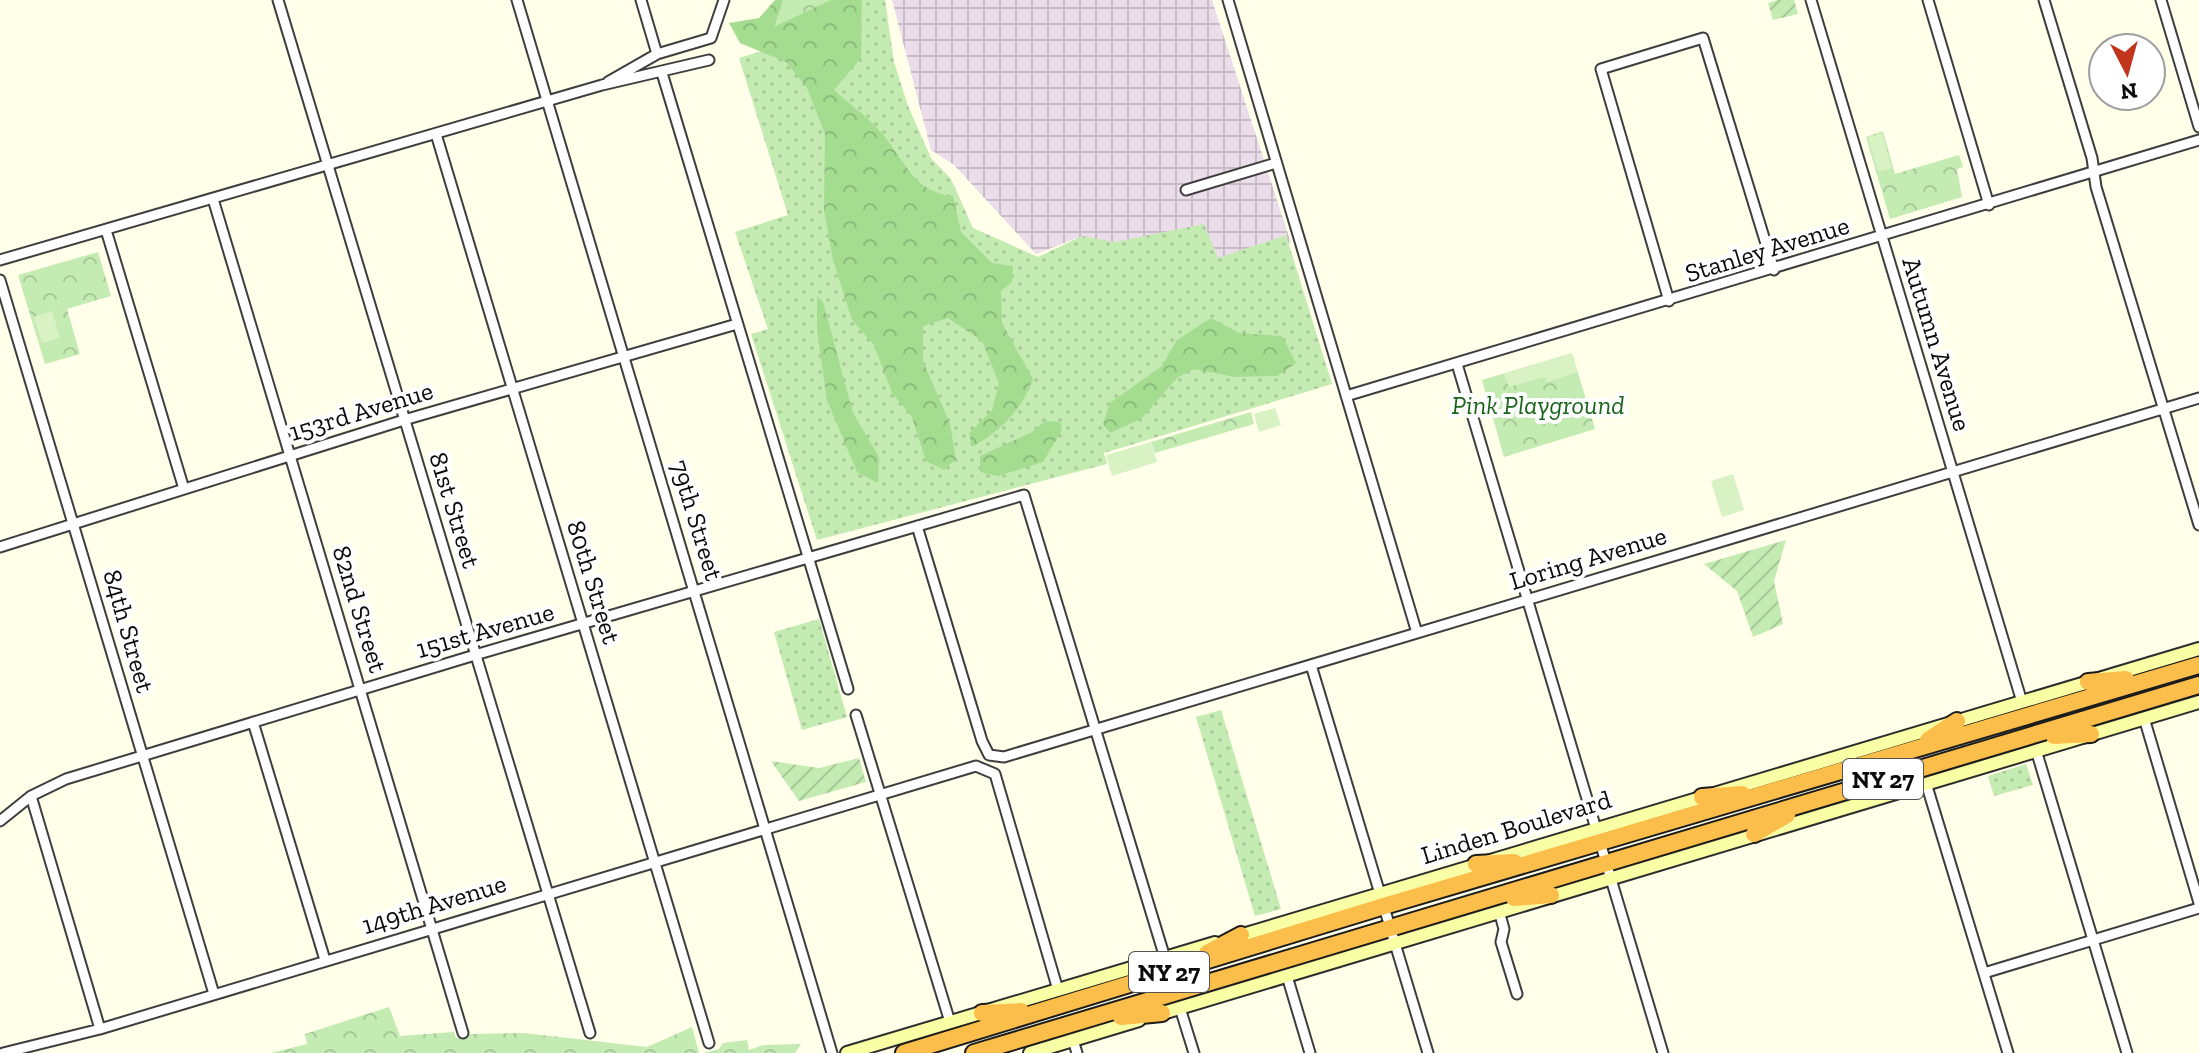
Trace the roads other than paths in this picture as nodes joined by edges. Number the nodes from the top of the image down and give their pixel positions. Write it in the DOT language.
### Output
graph roads {
  1 [pos="278,0"];
  2 [pos="517,0"];
  3 [pos="641,0"];
  4 [pos="724,0"];
  5 [pos="1228,0"];
  6 [pos="1812,0"];
  7 [pos="1928,0"];
  8 [pos="2044,0"];
  9 [pos="2161,0"];
  10 [pos="657,54"];
  11 [pos="709,60"];
  12 [pos="662,73"];
  13 [pos="602,85"];
  14 [pos="545,102"];
  15 [pos="2199,127"];
  16 [pos="436,134"];
  17 [pos="2199,140"];
  18 [pos="1276,163"];
  19 [pos="328,165"];
  20 [pos="2094,173"];
  21 [pos="1186,190"];
  22 [pos="213,199"];
  23 [pos="1989,205"];
  24 [pos="106,230"];
  25 [pos="1882,237"];
  26 [pos="0,260"];
  27 [pos="1774,270"];
  28 [pos="0,280"];
  29 [pos="1669,301"];
  30 [pos="737,324"];
  31 [pos="626,357"];
  32 [pos="1457,364"];
  33 [pos="513,389"];
  34 [pos="1346,396"];
  35 [pos="2199,398"];
  36 [pos="2163,408"];
  37 [pos="404,420"];
  38 [pos="290,456"];
  39 [pos="1953,472"];
  40 [pos="184,489"];
  41 [pos="74,524"];
  42 [pos="2199,525"];
  43 [pos="917,526"];
  44 [pos="0,547"];
  45 [pos="809,559"];
  46 [pos="695,592"];
  47 [pos="1529,599"];
  48 [pos="584,624"];
  49 [pos="1417,633"];
  50 [pos="2199,649"];
  51 [pos="475,655"];
  52 [pos="1311,665"];
  53 [pos="2199,665"];
  54 [pos="2163,675"];
  55 [pos="2088,682"];
  56 [pos="2199,685"];
  57 [pos="361,689"];
  58 [pos="848,689"];
  59 [pos="2022,702"];
  60 [pos="2199,702"];
  61 [pos="856,715"];
  62 [pos="2144,718"];
  63 [pos="1957,721"];
  64 [pos="253,722"];
  65 [pos="1097,729"];
  66 [pos="2091,734"];
  67 [pos="2030,744"];
  68 [pos="1916,749"];
  69 [pos="143,756"];
  70 [pos="1926,783"];
  71 [pos="1772,792"];
  72 [pos="877,794"];
  73 [pos="31,796"];
  74 [pos="1702,797"];
  75 [pos="1810,801"];
  76 [pos="0,821"];
  77 [pos="765,828"];
  78 [pos="1754,834"];
  79 [pos="1599,836"];
  80 [pos="1544,860"];
  81 [pos="655,861"];
  82 [pos="1476,864"];
  83 [pos="1609,869"];
  84 [pos="547,893"];
  85 [pos="1551,895"];
  86 [pos="1382,900"];
  87 [pos="1484,900"];
  88 [pos="2199,906"];
  89 [pos="1499,911"];
  90 [pos="433,927"];
  91 [pos="1241,935"];
  92 [pos="1393,937"];
  93 [pos="2093,940"];
  94 [pos="325,960"];
  95 [pos="1170,964"];
  96 [pos="1984,973"];
  97 [pos="1287,976"];
  98 [pos="1058,990"];
  99 [pos="214,994"];
  100 [pos="1517,994"];
  101 [pos="1180,1008"];
  102 [pos="1047,1010"];
  103 [pos="982,1013"];
  104 [pos="1162,1013"];
  105 [pos="1084,1020"];
  106 [pos="950,1022"];
  107 [pos="100,1029"];
  108 [pos="463,1033"];
  109 [pos="590,1033"];
  110 [pos="709,1043"];
  111 [pos="1075,1047"];
  112 [pos="3,1053"];
  113 [pos="832,1053"];
  114 [pos="847,1053"];
  115 [pos="904,1053"];
  116 [pos="974,1053"];
  117 [pos="1030,1053"];
  118 [pos="1194,1053"];
  119 [pos="1310,1053"];
  120 [pos="1428,1053"];
  121 [pos="1663,1053"];
  122 [pos="2008,1053"];
  123 [pos="2127,1053"];
  1 -- 19 [label="street, 81st Street"];
  2 -- 14 [label="street, 79th Street"];
  3 -- 10 [label="street"];
  4 -- 10 [label="street"];
  5 -- 18 [label="street"];
  6 -- 25 [label="street, Autumn Avenue"];
  7 -- 23 [label="street"];
  8 -- 20 [label="street"];
  9 -- 15 [label="street"];
  10 -- 13 [label="street"];
  11 -- 12 [label="street"];
  12 -- 13 [label="street"];
  12 -- 30 [label="street"];
  13 -- 14 [label="street"];
  14 -- 16 [label="street"];
  14 -- 31 [label="street, 79th Street"];
  16 -- 19 [label="street"];
  16 -- 33 [label="street, 80th Street"];
  17 -- 20 [label="street, Stanley Avenue"];
  18 -- 21 [label="street"];
  18 -- 34 [label="street"];
  19 -- 22 [label="street"];
  19 -- 37 [label="street, 81st Street"];
  20 -- 23 [label="street, Stanley Avenue"];
  20 -- 36 [label="street"];
  22 -- 24 [label="street"];
  22 -- 38 [label="street, 82nd Street"];
  23 -- 25 [label="street, Stanley Avenue"];
  24 -- 26 [label="street"];
  24 -- 40 [label="street"];
  25 -- 27 [label="street, Stanley Avenue"];
  25 -- 39 [label="street, Autumn Avenue"];
  27 -- 29 [label="street, Stanley Avenue"];
  27 -- 29 [label="street"];
  28 -- 41 [label="street, 84th Street"];
  29 -- 32 [label="street, Stanley Avenue"];
  30 -- 31 [label="street, 153rd Avenue"];
  30 -- 45 [label="street"];
  31 -- 33 [label="street, 153rd Avenue"];
  31 -- 46 [label="street, 79th Street"];
  32 -- 34 [label="street, Stanley Avenue"];
  32 -- 47 [label="street"];
  33 -- 37 [label="street, 153rd Avenue"];
  33 -- 48 [label="street, 80th Street"];
  34 -- 49 [label="street"];
  35 -- 36 [label="street, Loring Avenue"];
  36 -- 39 [label="street, Loring Avenue"];
  36 -- 42 [label="street"];
  37 -- 38 [label="street, 153rd Avenue"];
  37 -- 51 [label="street, 81st Street"];
  38 -- 40 [label="street, 153rd Avenue"];
  38 -- 57 [label="street, 82nd Street"];
  39 -- 47 [label="street, Loring Avenue"];
  39 -- 59 [label="street, Autumn Avenue"];
  40 -- 41 [label="street, 153rd Avenue"];
  41 -- 44 [label="street, 153rd Avenue"];
  41 -- 69 [label="street, 84th Street"];
  43 -- 45 [label="street"];
  43 -- 65 [label="street, Loring Avenue"];
  43 -- 65 [label="street"];
  45 -- 46 [label="street, 151st Avenue"];
  45 -- 58 [label="street"];
  46 -- 48 [label="street, 151st Avenue"];
  46 -- 77 [label="street, 79th Street"];
  47 -- 49 [label="street, Loring Avenue"];
  47 -- 79 [label="street"];
  48 -- 51 [label="street, 151st Avenue"];
  48 -- 81 [label="street, 80th Street"];
  49 -- 52 [label="street, Loring Avenue"];
  50 -- 55 [label="street, Linden Boulevard"];
  51 -- 57 [label="street, 151st Avenue"];
  51 -- 84 [label="street, 81st Street"];
  52 -- 65 [label="street, Loring Avenue"];
  52 -- 86 [label="street"];
  53 -- 54 [label="highway, Linden Boulevard / NY 27"];
  54 -- 55 [label="highway"];
  54 -- 68 [label="highway, Linden Boulevard / NY 27"];
  55 -- 59 [label="street, Linden Boulevard"];
  56 -- 67 [label="highway, NY 27"];
  57 -- 64 [label="street, 151st Avenue"];
  57 -- 90 [label="street, 82nd Street"];
  59 -- 63 [label="street, Linden Boulevard"];
  60 -- 62 [label="street"];
  61 -- 72 [label="street"];
  62 -- 66 [label="street"];
  62 -- 88 [label="street"];
  63 -- 68 [label="highway"];
  63 -- 74 [label="street, Linden Boulevard"];
  64 -- 69 [label="street, 151st Avenue"];
  64 -- 94 [label="street"];
  65 -- 95 [label="street"];
  66 -- 67 [label="highway"];
  67 -- 70 [label="street"];
  67 -- 75 [label="highway, NY 27"];
  67 -- 93 [label="street"];
  68 -- 71 [label="highway, Linden Boulevard / NY 27"];
  69 -- 73 [label="street, 151st Avenue"];
  69 -- 99 [label="street, 84th Street"];
  70 -- 78 [label="street"];
  70 -- 96 [label="street"];
  71 -- 74 [label="highway"];
  71 -- 79 [label="highway, Linden Boulevard / NY 27"];
  72 -- 77 [label="street, 149th Avenue"];
  72 -- 98 [label="street"];
  72 -- 106 [label="street"];
  73 -- 76 [label="street, 151st Avenue"];
  73 -- 107 [label="street"];
  74 -- 79 [label="street, Linden Boulevard"];
  75 -- 78 [label="highway"];
  75 -- 83 [label="highway, NY 27"];
  77 -- 81 [label="street, 149th Avenue"];
  77 -- 113 [label="street, 79th Street"];
  78 -- 83 [label="street"];
  79 -- 80 [label="highway, Linden Boulevard / NY 27"];
  79 -- 82 [label="street, Linden Boulevard"];
  79 -- 83 [label="street"];
  80 -- 82 [label="highway"];
  80 -- 86 [label="highway, Linden Boulevard / NY 27"];
  81 -- 84 [label="street, 149th Avenue"];
  81 -- 110 [label="street, 80th Street"];
  82 -- 86 [label="street, Linden Boulevard"];
  83 -- 85 [label="street"];
  83 -- 87 [label="highway, NY 27"];
  83 -- 121 [label="street"];
  84 -- 90 [label="street, 149th Avenue"];
  84 -- 109 [label="street, 81st Street"];
  85 -- 87 [label="highway"];
  85 -- 89 [label="street"];
  86 -- 91 [label="street, Linden Boulevard"];
  86 -- 92 [label="street"];
  86 -- 95 [label="highway, Linden Boulevard / NY 27"];
  87 -- 92 [label="highway, NY 27"];
  88 -- 93 [label="street"];
  89 -- 92 [label="street"];
  89 -- 100 [label="street"];
  90 -- 94 [label="street, 149th Avenue"];
  90 -- 108 [label="street, 82nd Street"];
  91 -- 95 [label="highway"];
  92 -- 97 [label="street"];
  92 -- 105 [label="highway, NY 27"];
  92 -- 120 [label="street"];
  93 -- 96 [label="street"];
  93 -- 123 [label="street"];
  94 -- 99 [label="street, 149th Avenue"];
  95 -- 98 [label="street, Linden Boulevard"];
  95 -- 102 [label="highway, Linden Boulevard / NY 27"];
  96 -- 122 [label="street"];
  97 -- 101 [label="street"];
  97 -- 119 [label="street"];
  98 -- 103 [label="street, Linden Boulevard"];
  99 -- 107 [label="street, 149th Avenue"];
  101 -- 104 [label="street"];
  101 -- 118 [label="street"];
  102 -- 103 [label="highway"];
  102 -- 115 [label="highway, Linden Boulevard / NY 27"];
  103 -- 106 [label="street, Linden Boulevard"];
  104 -- 105 [label="highway"];
  104 -- 111 [label="street"];
  105 -- 116 [label="highway, NY 27"];
  106 -- 114 [label="street, Linden Boulevard"];
  107 -- 112 [label="street, 149th Avenue"];
  111 -- 117 [label="street"];
}
